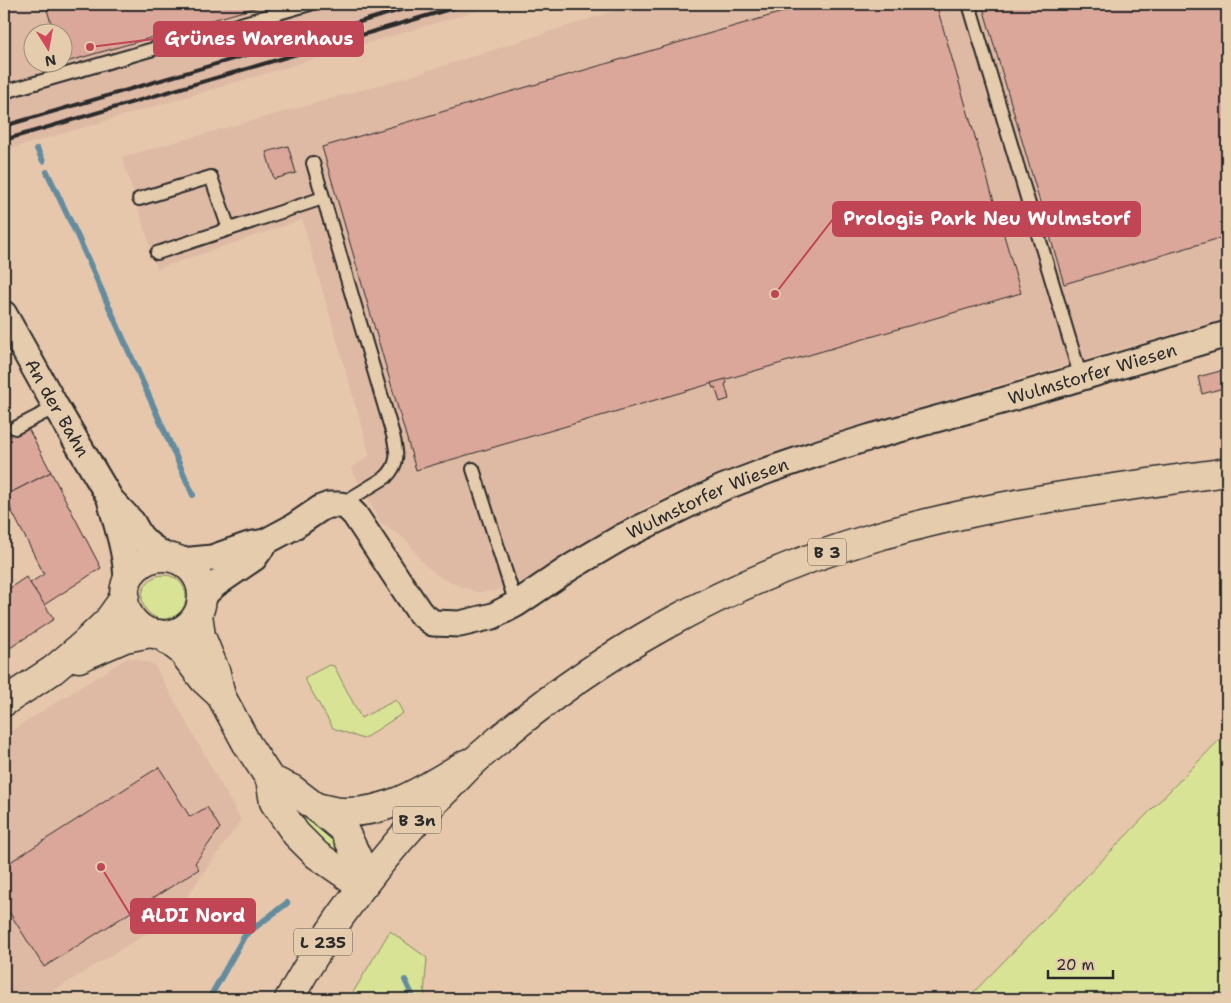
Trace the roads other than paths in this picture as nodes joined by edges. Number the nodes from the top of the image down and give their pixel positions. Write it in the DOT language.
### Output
graph roads {
  1 [pos="310,4"];
  2 [pos="969,4"];
  3 [pos="4,92"];
  4 [pos="313,162"];
  5 [pos="324,198"];
  6 [pos="139,199"];
  7 [pos="229,229"];
  8 [pos="157,253"];
  9 [pos="4,314"];
  10 [pos="1227,334"];
  11 [pos="1081,378"];
  12 [pos="56,407"];
  13 [pos="15,428"];
  14 [pos="473,469"];
  15 [pos="1227,472"];
  16 [pos="111,500"];
  17 [pos="340,504"];
  18 [pos="265,542"];
  19 [pos="174,560"];
  20 [pos="126,589"];
  21 [pos="516,604"];
  22 [pos="200,607"];
  23 [pos="155,634"];
  24 [pos="53,670"];
  25 [pos="221,696"];
  26 [pos="4,702"];
  27 [pos="478,758"];
  28 [pos="270,779"];
  29 [pos="316,807"];
  30 [pos="362,886"];
  31 [pos="289,999"];
  1 -- 3 [label="lane"];
  2 -- 11 [label="lane"];
  4 -- 5 [label="lane"];
  5 -- 7 [label="lane"];
  5 -- 17 [label="lane"];
  6 -- 7 [label="lane"];
  7 -- 8 [label="lane"];
  9 -- 12 [label="street, An der Bahn"];
  10 -- 11 [label="street, Wulmstorfer Wiesen"];
  11 -- 21 [label="street, Wulmstorfer Wiesen"];
  12 -- 13 [label="lane"];
  12 -- 16 [label="street, An der Bahn"];
  14 -- 21 [label="lane"];
  15 -- 27 [label="street, B 3"];
  16 -- 19 [label="street, An der Bahn"];
  16 -- 20 [label="street, An der Bahn"];
  17 -- 18 [label="street"];
  17 -- 21 [label="street, Wulmstorfer Wiesen"];
  18 -- 19 [label="street"];
  18 -- 22 [label="street"];
  19 -- 20 [label="street"];
  19 -- 22 [label="street"];
  20 -- 23 [label="street"];
  20 -- 24 [label="street"];
  22 -- 23 [label="street"];
  22 -- 25 [label="street"];
  23 -- 24 [label="street"];
  23 -- 25 [label="street"];
  24 -- 26 [label="street"];
  25 -- 28 [label="street"];
  27 -- 29 [label="street"];
  27 -- 30 [label="street, B 3n"];
  28 -- 29 [label="street"];
  28 -- 30 [label="street"];
  29 -- 30 [label="street"];
  30 -- 31 [label="street, L 235"];
}
